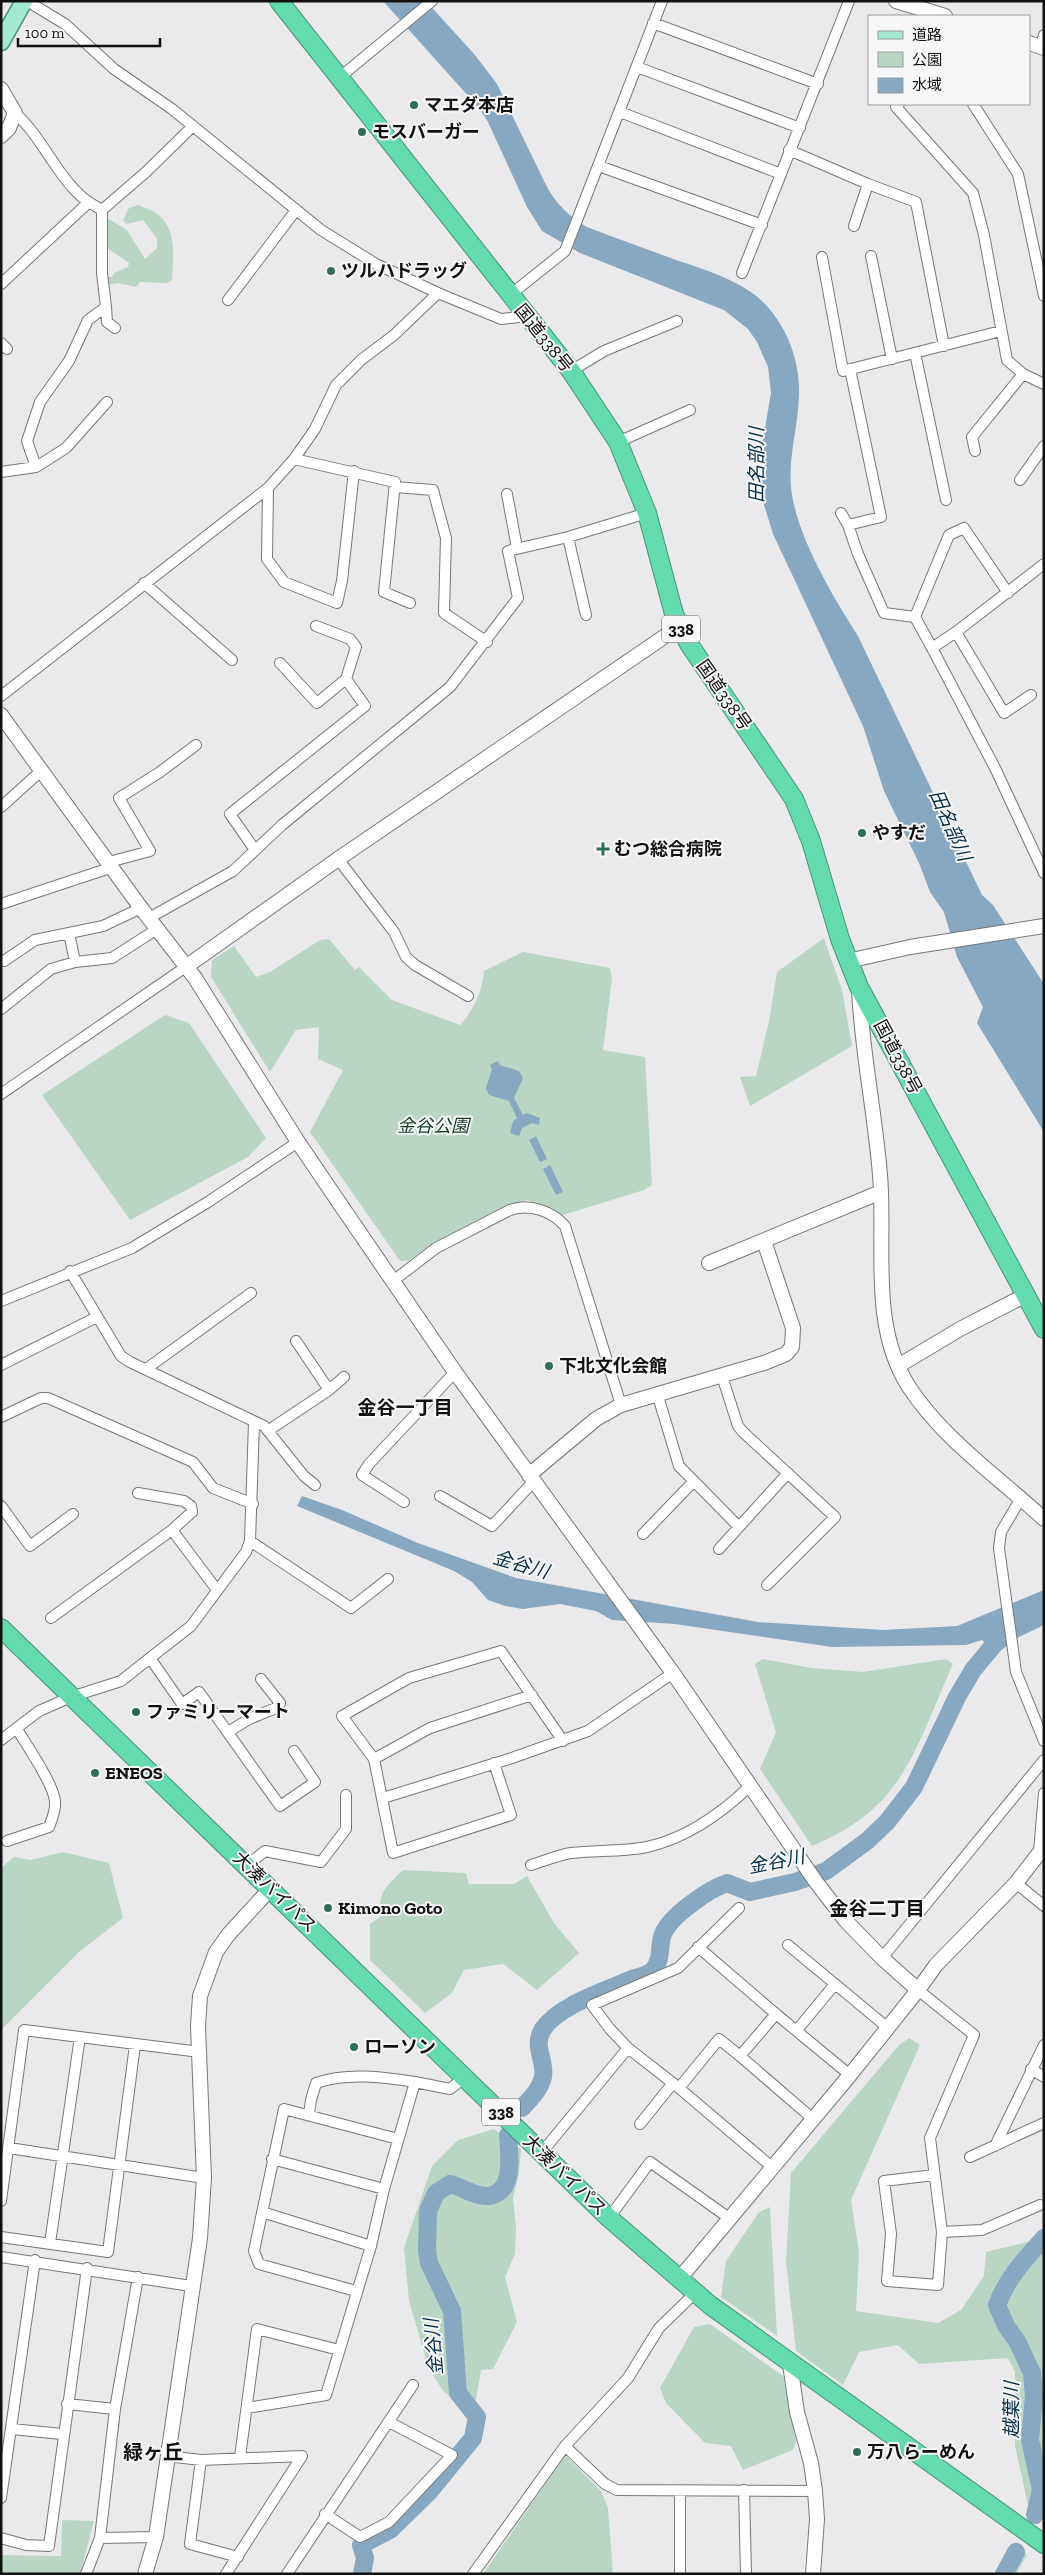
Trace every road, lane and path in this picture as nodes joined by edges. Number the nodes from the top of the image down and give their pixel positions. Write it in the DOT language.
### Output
graph roads {
  1 [pos="24,1"];
  2 [pos="28,1"];
  3 [pos="279,1"];
  4 [pos="432,1"];
  5 [pos="662,1"];
  6 [pos="849,1"];
  7 [pos="896,1"];
  8 [pos="942,15"];
  9 [pos="654,23"];
  10 [pos="1,42"];
  11 [pos="638,67"];
  12 [pos="339,78"];
  13 [pos="818,84"];
  14 [pos="1,89"];
  15 [pos="898,105"];
  16 [pos="974,105"];
  17 [pos="620,112"];
  18 [pos="15,113"];
  19 [pos="193,126"];
  20 [pos="800,128"];
  21 [pos="1,136"];
  22 [pos="789,150"];
  23 [pos="599,166"];
  24 [pos="781,174"];
  25 [pos="868,184"];
  26 [pos="89,202"];
  27 [pos="102,210"];
  28 [pos="296,210"];
  29 [pos="762,225"];
  30 [pos="854,226"];
  31 [pos="871,256"];
  32 [pos="822,258"];
  33 [pos="742,273"];
  34 [pos="1,284"];
  35 [pos="438,293"];
  36 [pos="510,295"];
  37 [pos="1044,296"];
  38 [pos="228,300"];
  39 [pos="106,307"];
  40 [pos="525,314"];
  41 [pos="677,321"];
  42 [pos="116,328"];
  43 [pos="1001,331"];
  44 [pos="944,346"];
  45 [pos="915,353"];
  46 [pos="892,359"];
  47 [pos="850,369"];
  48 [pos="571,371"];
  49 [pos="1023,374"];
  50 [pos="1044,384"];
  51 [pos="107,402"];
  52 [pos="690,410"];
  53 [pos="618,442"];
  54 [pos="1044,446"];
  55 [pos="976,451"];
  56 [pos="294,460"];
  57 [pos="36,467"];
  58 [pos="354,471"];
  59 [pos="1,472"];
  60 [pos="1020,480"];
  61 [pos="395,487"];
  62 [pos="268,488"];
  63 [pos="507,494"];
  64 [pos="946,500"];
  65 [pos="647,513"];
  66 [pos="841,513"];
  67 [pos="848,525"];
  68 [pos="568,537"];
  69 [pos="517,548"];
  70 [pos="1043,565"];
  71 [pos="144,583"];
  72 [pos="1008,593"];
  73 [pos="410,603"];
  74 [pos="586,615"];
  75 [pos="915,617"];
  76 [pos="316,626"];
  77 [pos="680,626"];
  78 [pos="956,632"];
  79 [pos="487,642"];
  80 [pos="932,648"];
  81 [pos="232,660"];
  82 [pos="280,663"];
  83 [pos="346,679"];
  84 [pos="1030,695"];
  85 [pos="1,696"];
  86 [pos="1,715"];
  87 [pos="196,745"];
  88 [pos="42,770"];
  89 [pos="1,807"];
  90 [pos="254,850"];
  91 [pos="338,859"];
  92 [pos="111,865"];
  93 [pos="1044,873"];
  94 [pos="1,904"];
  95 [pos="149,918"];
  96 [pos="1044,926"];
  97 [pos="69,933"];
  98 [pos="4,961"];
  99 [pos="848,961"];
  100 [pos="75,962"];
  101 [pos="187,966"];
  102 [pos="859,987"];
  103 [pos="468,996"];
  104 [pos="1,1009"];
  105 [pos="1,1094"];
  106 [pos="298,1142"];
  107 [pos="881,1192"];
  108 [pos="764,1241"];
  109 [pos="709,1263"];
  110 [pos="70,1271"];
  111 [pos="393,1280"];
  112 [pos="251,1293"];
  113 [pos="1026,1295"];
  114 [pos="1,1301"];
  115 [pos="97,1317"];
  116 [pos="1044,1329"];
  117 [pos="296,1341"];
  118 [pos="1,1364"];
  119 [pos="898,1366"];
  120 [pos="146,1369"];
  121 [pos="455,1372"];
  122 [pos="722,1376"];
  123 [pos="344,1377"];
  124 [pos="329,1390"];
  125 [pos="657,1393"];
  126 [pos="621,1405"];
  127 [pos="1,1417"];
  128 [pos="254,1423"];
  129 [pos="269,1430"];
  130 [pos="788,1472"];
  131 [pos="532,1478"];
  132 [pos="693,1482"];
  133 [pos="315,1485"];
  134 [pos="138,1493"];
  135 [pos="440,1496"];
  136 [pos="1021,1498"];
  137 [pos="404,1502"];
  138 [pos="253,1504"];
  139 [pos="1,1506"];
  140 [pos="73,1514"];
  141 [pos="1044,1519"];
  142 [pos="738,1527"];
  143 [pos="172,1530"];
  144 [pos="643,1534"];
  145 [pos="250,1541"];
  146 [pos="719,1549"];
  147 [pos="388,1579"];
  148 [pos="767,1585"];
  149 [pos="217,1590"];
  150 [pos="51,1618"];
  151 [pos="2,1630"];
  152 [pos="150,1658"];
  153 [pos="673,1673"];
  154 [pos="261,1680"];
  155 [pos="532,1696"];
  156 [pos="71,1697"];
  157 [pos="17,1729"];
  158 [pos="228,1732"];
  159 [pos="1,1740"];
  160 [pos="563,1741"];
  161 [pos="1044,1742"];
  162 [pos="294,1751"];
  163 [pos="374,1759"];
  164 [pos="1044,1760"];
  165 [pos="494,1764"];
  166 [pos="751,1785"];
  167 [pos="1044,1794"];
  168 [pos="346,1795"];
  169 [pos="383,1798"];
  170 [pos="7,1841"];
  171 [pos="1042,1849"];
  172 [pos="247,1865"];
  173 [pos="531,1865"];
  174 [pos="1016,1883"];
  175 [pos="271,1888"];
  176 [pos="1044,1906"];
  177 [pos="739,1908"];
  178 [pos="788,1944"];
  179 [pos="698,1947"];
  180 [pos="882,1958"];
  181 [pos="835,1984"];
  182 [pos="918,1990"];
  183 [pos="776,2014"];
  184 [pos="888,2028"];
  185 [pos="797,2030"];
  186 [pos="80,2037"];
  187 [pos="135,2045"];
  188 [pos="1044,2045"];
  189 [pos="628,2048"];
  190 [pos="200,2052"];
  191 [pos="740,2056"];
  192 [pos="1032,2069"];
  193 [pos="850,2075"];
  194 [pos="465,2077"];
  195 [pos="1044,2077"];
  196 [pos="415,2082"];
  197 [pos="676,2086"];
  198 [pos="310,2114"];
  199 [pos="813,2119"];
  200 [pos="1044,2123"];
  201 [pos="640,2124"];
  202 [pos="398,2138"];
  203 [pos="995,2146"];
  204 [pos="9,2148"];
  205 [pos="542,2152"];
  206 [pos="64,2156"];
  207 [pos="970,2157"];
  208 [pos="272,2160"];
  209 [pos="119,2165"];
  210 [pos="772,2167"];
  211 [pos="934,2175"];
  212 [pos="204,2178"];
  213 [pos="384,2189"];
  214 [pos="1,2201"];
  215 [pos="1040,2205"];
  216 [pos="262,2212"];
  217 [pos="609,2218"];
  218 [pos="729,2218"];
  219 [pos="942,2232"];
  220 [pos="1,2237"];
  221 [pos="50,2243"];
  222 [pos="370,2246"];
  223 [pos="1,2257"];
  224 [pos="35,2260"];
  225 [pos="87,2268"];
  226 [pos="138,2277"];
  227 [pos="680,2278"];
  228 [pos="191,2286"];
  229 [pos="356,2291"];
  230 [pos="696,2292"];
  231 [pos="339,2350"];
  232 [pos="790,2364"];
  233 [pos="414,2385"];
  234 [pos="67,2404"];
  235 [pos="247,2408"];
  236 [pos="115,2409"];
  237 [pos="389,2422"];
  238 [pos="12,2429"];
  239 [pos="62,2434"];
  240 [pos="565,2446"];
  241 [pos="166,2456"];
  242 [pos="240,2457"];
  243 [pos="201,2460"];
  244 [pos="2,2483"];
  245 [pos="744,2490"];
  246 [pos="815,2491"];
  247 [pos="680,2492"];
  248 [pos="1,2498"];
  249 [pos="325,2514"];
  250 [pos="156,2536"];
  251 [pos="1,2538"];
  252 [pos="100,2538"];
  253 [pos="1044,2544"];
  254 [pos="238,2557"];
  255 [pos="86,2574"];
  256 [pos="145,2574"];
  257 [pos="226,2574"];
  258 [pos="287,2574"];
  259 [pos="473,2574"];
  260 [pos="680,2574"];
  261 [pos="746,2574"];
  262 [pos="813,2574"];
  1 -- 10 [label="main road"];
  2 -- 19 [label="street"];
  3 -- 12 [label="highway, 国道338号 / 338"];
  4 -- 12 [label="street"];
  5 -- 9 [label="street"];
  6 -- 13 [label="street"];
  7 -- 8 [label="street"];
  9 -- 11 [label="street"];
  9 -- 13 [label="street"];
  11 -- 17 [label="street"];
  11 -- 20 [label="street"];
  12 -- 36 [label="highway, 国道338号 / 338"];
  13 -- 20 [label="street"];
  14 -- 18 [label="street"];
  15 -- 43 [label="street"];
  16 -- 37 [label="street"];
  17 -- 23 [label="street"];
  17 -- 24 [label="street"];
  18 -- 21 [label="street"];
  18 -- 26 [label="street"];
  19 -- 27 [label="street"];
  19 -- 28 [label="street"];
  20 -- 22 [label="street"];
  22 -- 24 [label="street"];
  22 -- 25 [label="street"];
  23 -- 29 [label="street"];
  23 -- 36 [label="street"];
  24 -- 29 [label="street"];
  25 -- 30 [label="street"];
  25 -- 44 [label="street"];
  26 -- 27 [label="street"];
  26 -- 34 [label="street"];
  27 -- 39 [label="street"];
  28 -- 35 [label="street"];
  28 -- 38 [label="street"];
  29 -- 33 [label="street"];
  31 -- 46 [label="street"];
  32 -- 47 [label="street"];
  35 -- 40 [label="street"];
  35 -- 56 [label="street"];
  36 -- 40 [label="highway, 国道338号 / 338"];
  39 -- 42 [label="street"];
  39 -- 57 [label="street"];
  40 -- 48 [label="highway, 国道338号 / 338"];
  41 -- 48 [label="street"];
  43 -- 44 [label="street"];
  43 -- 49 [label="street"];
  44 -- 45 [label="street"];
  45 -- 46 [label="street"];
  45 -- 64 [label="street"];
  46 -- 47 [label="street"];
  47 -- 67 [label="street"];
  48 -- 53 [label="highway, 国道338号 / 338"];
  49 -- 50 [label="street"];
  49 -- 55 [label="street"];
  51 -- 57 [label="street"];
  52 -- 53 [label="street"];
  53 -- 65 [label="highway, 国道338号 / 338"];
  54 -- 60 [label="street"];
  56 -- 58 [label="street"];
  56 -- 62 [label="street"];
  57 -- 59 [label="street"];
  58 -- 61 [label="street"];
  58 -- 62 [label="street"];
  61 -- 73 [label="street"];
  61 -- 79 [label="street"];
  62 -- 71 [label="street"];
  63 -- 69 [label="street"];
  65 -- 68 [label="street"];
  65 -- 77 [label="highway, 国道338号 / 338"];
  66 -- 67 [label="street"];
  67 -- 75 [label="street"];
  68 -- 69 [label="street"];
  68 -- 74 [label="street"];
  69 -- 79 [label="street"];
  70 -- 72 [label="street"];
  71 -- 81 [label="street"];
  71 -- 85 [label="street"];
  72 -- 75 [label="street"];
  72 -- 78 [label="street"];
  75 -- 80 [label="street"];
  76 -- 83 [label="street"];
  77 -- 91 [label="street"];
  77 -- 99 [label="highway, 国道338号 / 338"];
  78 -- 80 [label="street"];
  78 -- 84 [label="street"];
  79 -- 90 [label="street"];
  80 -- 93 [label="street"];
  82 -- 83 [label="street"];
  83 -- 90 [label="street"];
  86 -- 88 [label="street"];
  87 -- 92 [label="street"];
  88 -- 89 [label="street"];
  88 -- 92 [label="street"];
  90 -- 95 [label="street"];
  91 -- 101 [label="street"];
  91 -- 103 [label="street"];
  92 -- 94 [label="street"];
  92 -- 95 [label="street"];
  95 -- 97 [label="street"];
  95 -- 100 [label="street"];
  95 -- 101 [label="street"];
  96 -- 99 [label="street"];
  97 -- 98 [label="street"];
  97 -- 100 [label="street"];
  99 -- 102 [label="highway, 国道338号 / 338"];
  100 -- 104 [label="street"];
  101 -- 105 [label="street"];
  101 -- 106 [label="street"];
  102 -- 107 [label="street"];
  102 -- 113 [label="highway, 国道338号 / 338"];
  106 -- 110 [label="street"];
  106 -- 111 [label="street"];
  107 -- 108 [label="street"];
  107 -- 119 [label="street"];
  108 -- 109 [label="street"];
  108 -- 122 [label="street"];
  110 -- 114 [label="street"];
  110 -- 115 [label="street"];
  111 -- 121 [label="street"];
  111 -- 126 [label="street"];
  112 -- 120 [label="street"];
  113 -- 116 [label="highway, 国道338号 / 338"];
  113 -- 119 [label="street"];
  115 -- 118 [label="street"];
  115 -- 120 [label="street"];
  117 -- 124 [label="street"];
  119 -- 136 [label="street"];
  120 -- 128 [label="street"];
  121 -- 131 [label="street"];
  121 -- 137 [label="street"];
  122 -- 125 [label="street"];
  122 -- 130 [label="street"];
  123 -- 124 [label="street"];
  124 -- 129 [label="street"];
  125 -- 126 [label="street"];
  125 -- 132 [label="street"];
  126 -- 131 [label="street"];
  127 -- 138 [label="street"];
  128 -- 129 [label="street"];
  128 -- 138 [label="street"];
  129 -- 133 [label="street"];
  130 -- 142 [label="street"];
  130 -- 148 [label="street"];
  131 -- 135 [label="street"];
  131 -- 153 [label="street"];
  132 -- 142 [label="street"];
  132 -- 144 [label="street"];
  134 -- 143 [label="street"];
  136 -- 141 [label="street"];
  136 -- 161 [label="street"];
  138 -- 145 [label="street"];
  139 -- 140 [label="street"];
  142 -- 146 [label="street"];
  143 -- 149 [label="street"];
  143 -- 150 [label="street"];
  145 -- 147 [label="street"];
  145 -- 149 [label="street"];
  149 -- 152 [label="street"];
  151 -- 156 [label="highway, 大湊バイパス / 338"];
  152 -- 156 [label="street"];
  152 -- 158 [label="street"];
  153 -- 160 [label="street"];
  153 -- 166 [label="street"];
  154 -- 158 [label="street"];
  155 -- 160 [label="street"];
  155 -- 163 [label="street"];
  155 -- 163 [label="street"];
  156 -- 157 [label="street"];
  156 -- 172 [label="highway, 大湊バイパス / 338"];
  157 -- 159 [label="street"];
  157 -- 170 [label="street"];
  158 -- 162 [label="street"];
  160 -- 165 [label="street"];
  163 -- 169 [label="street"];
  164 -- 180 [label="street"];
  165 -- 169 [label="street"];
  165 -- 169 [label="street"];
  166 -- 173 [label="street"];
  166 -- 180 [label="street"];
  167 -- 171 [label="street"];
  168 -- 172 [label="street"];
  171 -- 174 [label="street"];
  172 -- 175 [label="highway, 大湊バイパス / 338"];
  174 -- 176 [label="street"];
  174 -- 182 [label="street"];
  175 -- 190 [label="street"];
  175 -- 194 [label="highway, 大湊バイパス / 338"];
  177 -- 179 [label="street"];
  178 -- 181 [label="street"];
  179 -- 183 [label="street"];
  179 -- 189 [label="street"];
  180 -- 182 [label="street"];
  181 -- 184 [label="street"];
  181 -- 185 [label="street"];
  182 -- 184 [label="street"];
  182 -- 211 [label="street"];
  183 -- 185 [label="street"];
  183 -- 191 [label="street"];
  184 -- 193 [label="street"];
  185 -- 193 [label="street"];
  186 -- 187 [label="street"];
  186 -- 204 [label="street"];
  186 -- 206 [label="street"];
  187 -- 190 [label="street"];
  187 -- 209 [label="street"];
  188 -- 192 [label="street"];
  189 -- 197 [label="street"];
  189 -- 205 [label="street"];
  190 -- 212 [label="street"];
  191 -- 197 [label="street"];
  191 -- 199 [label="street"];
  192 -- 195 [label="street"];
  192 -- 203 [label="street"];
  193 -- 199 [label="street"];
  194 -- 196 [label="street"];
  194 -- 205 [label="highway, 大湊バイパス / 338"];
  196 -- 198 [label="street"];
  196 -- 202 [label="street"];
  197 -- 201 [label="street"];
  197 -- 210 [label="street"];
  198 -- 202 [label="street"];
  198 -- 208 [label="street"];
  199 -- 210 [label="street"];
  200 -- 203 [label="street"];
  202 -- 213 [label="street"];
  203 -- 207 [label="street"];
  204 -- 206 [label="street"];
  204 -- 214 [label="street"];
  205 -- 217 [label="highway, 大湊バイパス / 338"];
  206 -- 209 [label="street"];
  206 -- 221 [label="street"];
  208 -- 213 [label="street"];
  208 -- 216 [label="street"];
  209 -- 212 [label="street"];
  209 -- 221 [label="street"];
  210 -- 218 [label="street"];
  211 -- 219 [label="street"];
  211 -- 219 [label="street"];
  212 -- 228 [label="street"];
  213 -- 222 [label="street"];
  215 -- 219 [label="street"];
  216 -- 222 [label="street"];
  216 -- 229 [label="street"];
  217 -- 218 [label="street"];
  217 -- 227 [label="highway, 大湊バイパス / 338"];
  218 -- 227 [label="street"];
  220 -- 221 [label="street"];
  222 -- 229 [label="street"];
  223 -- 224 [label="street"];
  224 -- 225 [label="street"];
  224 -- 238 [label="street"];
  225 -- 226 [label="street"];
  225 -- 234 [label="street"];
  226 -- 228 [label="street"];
  226 -- 236 [label="street"];
  227 -- 230 [label="highway, 大湊バイパス / 338"];
  228 -- 241 [label="street"];
  229 -- 231 [label="street"];
  230 -- 232 [label="highway, 大湊バイパス / 338"];
  230 -- 240 [label="street"];
  231 -- 235 [label="street"];
  231 -- 235 [label="street"];
  232 -- 246 [label="street"];
  232 -- 253 [label="highway, 大湊バイパス / 338"];
  233 -- 237 [label="street"];
  234 -- 236 [label="street"];
  234 -- 239 [label="street"];
  235 -- 242 [label="street"];
  236 -- 252 [label="street"];
  237 -- 249 [label="street"];
  237 -- 249 [label="street"];
  238 -- 239 [label="street"];
  238 -- 244 [label="street"];
  239 -- 251 [label="street"];
  240 -- 247 [label="street"];
  240 -- 259 [label="street"];
  241 -- 243 [label="street"];
  241 -- 250 [label="street"];
  242 -- 243 [label="street"];
  242 -- 254 [label="street"];
  243 -- 254 [label="street"];
  244 -- 248 [label="street"];
  245 -- 246 [label="street"];
  245 -- 247 [label="street"];
  245 -- 261 [label="street"];
  246 -- 262 [label="street"];
  247 -- 260 [label="street"];
  249 -- 258 [label="street"];
  250 -- 252 [label="street"];
  250 -- 256 [label="street"];
  252 -- 255 [label="street"];
  254 -- 257 [label="street"];
}
